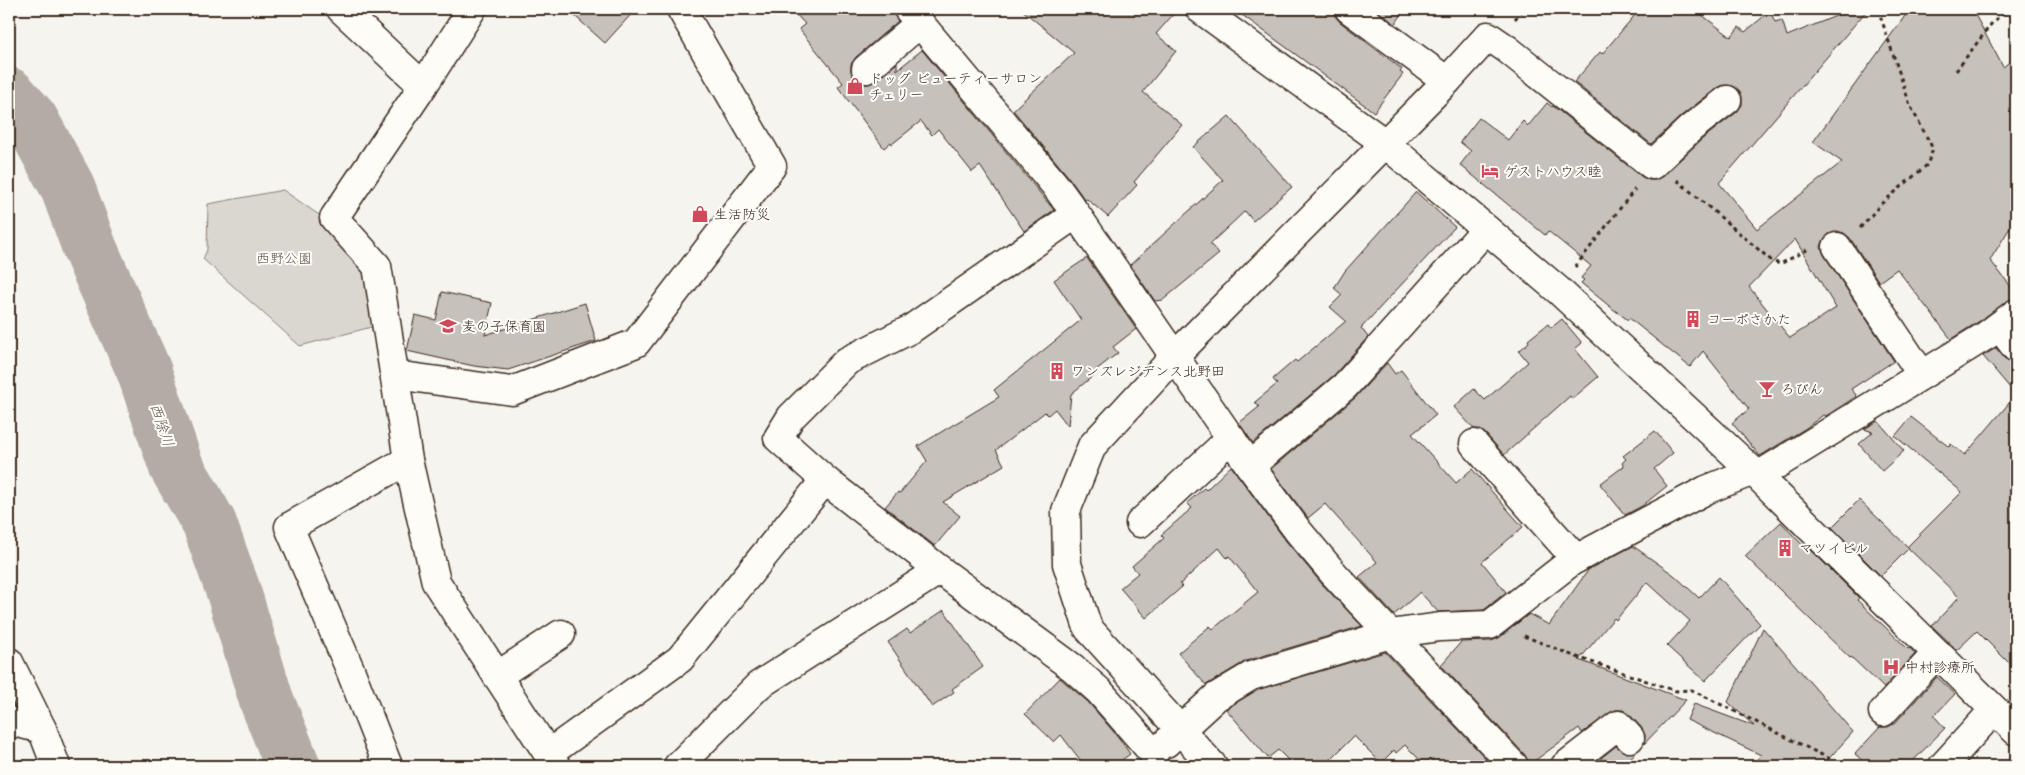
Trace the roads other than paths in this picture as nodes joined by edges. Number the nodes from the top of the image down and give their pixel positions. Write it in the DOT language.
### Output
graph roads {
  1 [pos="341,9"];
  2 [pos="472,9"];
  3 [pos="681,9"];
  4 [pos="1200,9"];
  5 [pos="1349,9"];
  6 [pos="914,16"];
  7 [pos="1228,17"];
  8 [pos="866,69"];
  9 [pos="1447,81"];
  10 [pos="423,86"];
  11 [pos="1727,100"];
  12 [pos="1386,144"];
  13 [pos="1076,214"];
  14 [pos="1486,229"];
  15 [pos="1837,248"];
  16 [pos="2007,319"];
  17 [pos="2016,348"];
  18 [pos="1175,356"];
  19 [pos="395,375"];
  20 [pos="1922,375"];
  21 [pos="1231,438"];
  22 [pos="1474,444"];
  23 [pos="408,460"];
  24 [pos="1250,466"];
  25 [pos="1755,474"];
  26 [pos="825,480"];
  27 [pos="1140,523"];
  28 [pos="1576,559"];
  29 [pos="940,570"];
  30 [pos="561,634"];
  31 [pos="1390,634"];
  32 [pos="1937,653"];
  33 [pos="9,662"];
  34 [pos="496,676"];
  35 [pos="1994,710"];
  36 [pos="1883,712"];
  37 [pos="9,721"];
  38 [pos="42,729"];
  39 [pos="1180,731"];
  40 [pos="2016,731"];
  41 [pos="1630,738"];
  42 [pos="552,760"];
  43 [pos="1147,760"];
  44 [pos="56,766"];
  45 [pos="388,766"];
  46 [pos="678,766"];
  47 [pos="1214,766"];
  48 [pos="1514,766"];
  49 [pos="1565,766"];
  50 [pos="1943,766"];
  1 -- 10 [label="street"];
  2 -- 10 [label="street"];
  3 -- 19 [label="street"];
  4 -- 7 [label="street"];
  5 -- 9 [label="street"];
  6 -- 8 [label="street"];
  6 -- 13 [label="street"];
  7 -- 12 [label="street"];
  9 -- 11 [label="street"];
  9 -- 12 [label="street"];
  10 -- 19 [label="street"];
  12 -- 14 [label="street"];
  12 -- 18 [label="street"];
  13 -- 18 [label="street"];
  13 -- 26 [label="street"];
  14 -- 24 [label="street"];
  14 -- 25 [label="street"];
  15 -- 20 [label="street"];
  16 -- 17 [label="street"];
  16 -- 20 [label="street"];
  18 -- 21 [label="street"];
  18 -- 39 [label="street"];
  19 -- 23 [label="street"];
  20 -- 25 [label="street"];
  21 -- 24 [label="street"];
  21 -- 27 [label="street"];
  22 -- 28 [label="street"];
  23 -- 34 [label="street"];
  23 -- 45 [label="street"];
  24 -- 31 [label="street"];
  25 -- 28 [label="street"];
  25 -- 32 [label="street"];
  26 -- 29 [label="street"];
  26 -- 42 [label="street"];
  28 -- 31 [label="street"];
  29 -- 43 [label="street"];
  29 -- 46 [label="street"];
  30 -- 34 [label="street"];
  31 -- 39 [label="street"];
  31 -- 48 [label="street"];
  32 -- 35 [label="street"];
  32 -- 36 [label="street"];
  33 -- 38 [label="street"];
  34 -- 42 [label="street"];
  35 -- 40 [label="street"];
  35 -- 50 [label="street"];
  37 -- 38 [label="street"];
  38 -- 44 [label="street"];
  39 -- 43 [label="street"];
  39 -- 47 [label="street"];
  41 -- 49 [label="street"];
}
